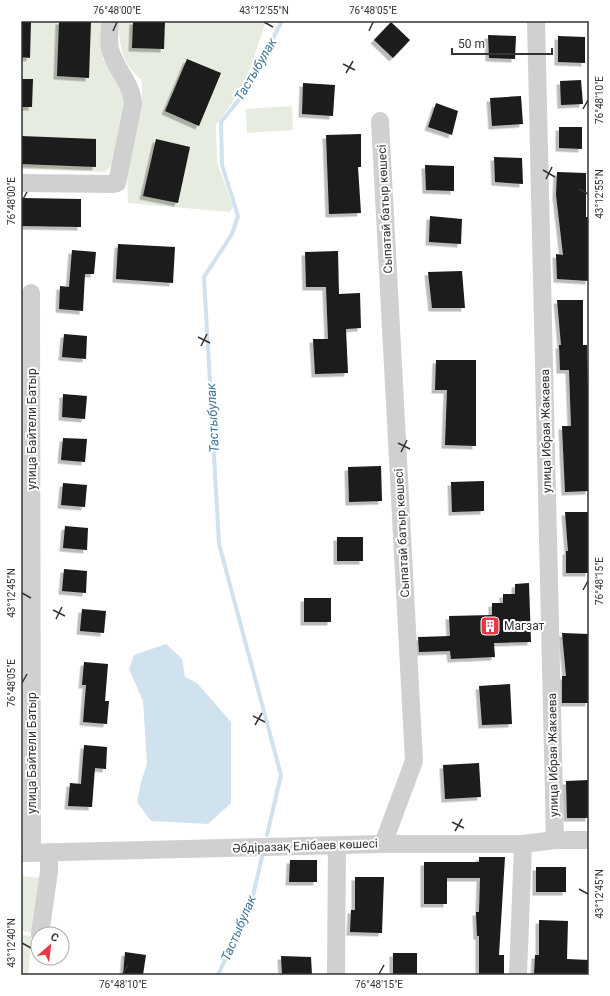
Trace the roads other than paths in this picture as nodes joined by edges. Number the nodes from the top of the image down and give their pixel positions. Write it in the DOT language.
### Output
graph roads {
  1 [pos="110,21"];
  2 [pos="536,21"];
  3 [pos="380,121"];
  4 [pos="21,182"];
  5 [pos="31,293"];
  6 [pos="555,840"];
  7 [pos="589,840"];
  8 [pos="383,844"];
  9 [pos="523,844"];
  10 [pos="338,845"];
  11 [pos="34,853"];
  12 [pos="41,926"];
  13 [pos="336,975"];
  14 [pos="518,975"];
  1 -- 4 [label="street"];
  2 -- 6 [label="street, улица Ибрая Жакаева"];
  3 -- 8 [label="street, Сыпатай батыр көшесі"];
  5 -- 11 [label="street, улица Байтели Батыр"];
  6 -- 7 [label="street, Әбдіразақ Елібаев көшесі"];
  6 -- 9 [label="street, Әбдіразақ Елібаев көшесі"];
  8 -- 9 [label="street, Әбдіразақ Елібаев көшесі"];
  8 -- 10 [label="street, Әбдіразақ Елібаев көшесі"];
  9 -- 14 [label="street"];
  10 -- 11 [label="street, Әбдіразақ Елібаев көшесі"];
  10 -- 13 [label="street"];
  11 -- 12 [label="street, улица Байтели Батыр"];
}
